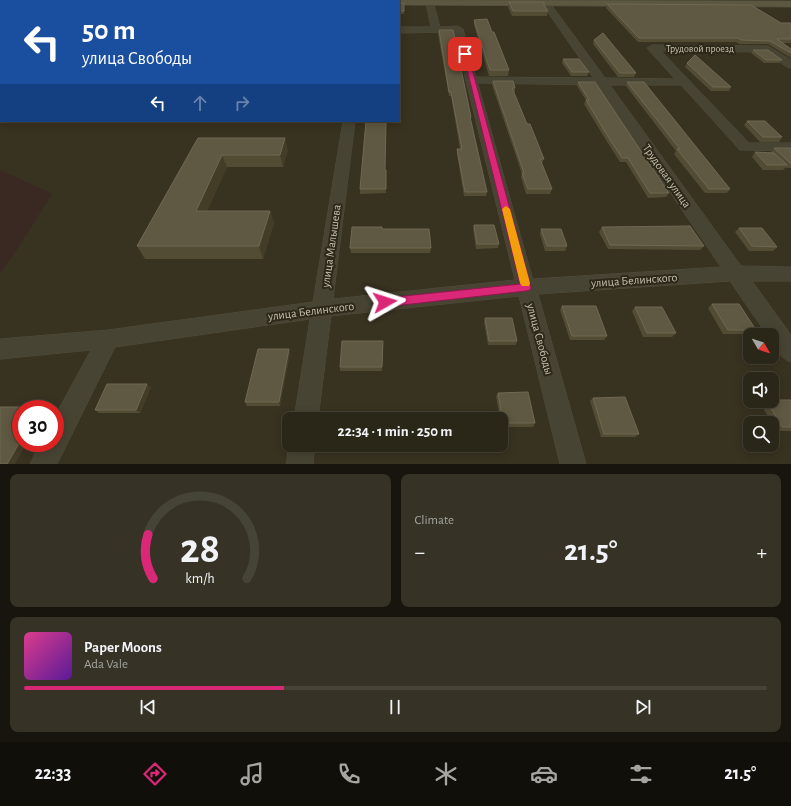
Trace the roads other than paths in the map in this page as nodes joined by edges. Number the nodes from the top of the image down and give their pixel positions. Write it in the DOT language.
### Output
graph roads {
  1 [pos="77,0"];
  2 [pos="172,0"];
  3 [pos="400,2"];
  4 [pos="545,2"];
  5 [pos="764,2"];
  6 [pos="430,3"];
  7 [pos="791,4"];
  8 [pos="785,14"];
  9 [pos="400,30"];
  10 [pos="436,30"];
  11 [pos="791,65"];
  12 [pos="472,80"];
  13 [pos="601,82"];
  14 [pos="684,82"];
  15 [pos="349,122"];
  16 [pos="791,147"];
  17 [pos="736,273"];
  18 [pos="791,274"];
  19 [pos="526,287"];
  20 [pos="322,309"];
  21 [pos="108,339"];
  22 [pos="0,349"];
  23 [pos="791,352"];
  24 [pos="307,412"];
  25 [pos="64,423"];
  26 [pos="49,452"];
  27 [pos="301,452"];
  28 [pos="43,464"];
  29 [pos="300,464"];
  30 [pos="572,464"];
  1 -- 2 [label="main road"];
  3 -- 6 [label="main road"];
  4 -- 5 [label="main road"];
  4 -- 6 [label="main road"];
  4 -- 13 [label="street, Трудовая улица"];
  5 -- 7 [label="main road"];
  5 -- 8 [label="main road"];
  6 -- 10 [label="street"];
  9 -- 10 [label="street"];
  10 -- 12 [label="street, улица Свободы"];
  11 -- 14 [label="street, Трудовой проезд"];
  12 -- 13 [label="street"];
  12 -- 19 [label="street, улица Свободы"];
  13 -- 14 [label="street"];
  13 -- 17 [label="street, Трудовая улица"];
  14 -- 16 [label="street, Трудовой проезд"];
  15 -- 20 [label="street, улица Малышева"];
  17 -- 18 [label="street, улица Белинского"];
  17 -- 19 [label="street, улица Белинского"];
  17 -- 23 [label="street, Трудовая улица"];
  19 -- 20 [label="street, улица Белинского"];
  19 -- 30 [label="street, улица Свободы"];
  20 -- 21 [label="street, улица Белинского"];
  20 -- 24 [label="street, улица Малышева"];
  21 -- 22 [label="street, улица Белинского"];
  21 -- 25 [label="street"];
  26 -- 28 [label="street"];
  27 -- 29 [label="street"];
}
